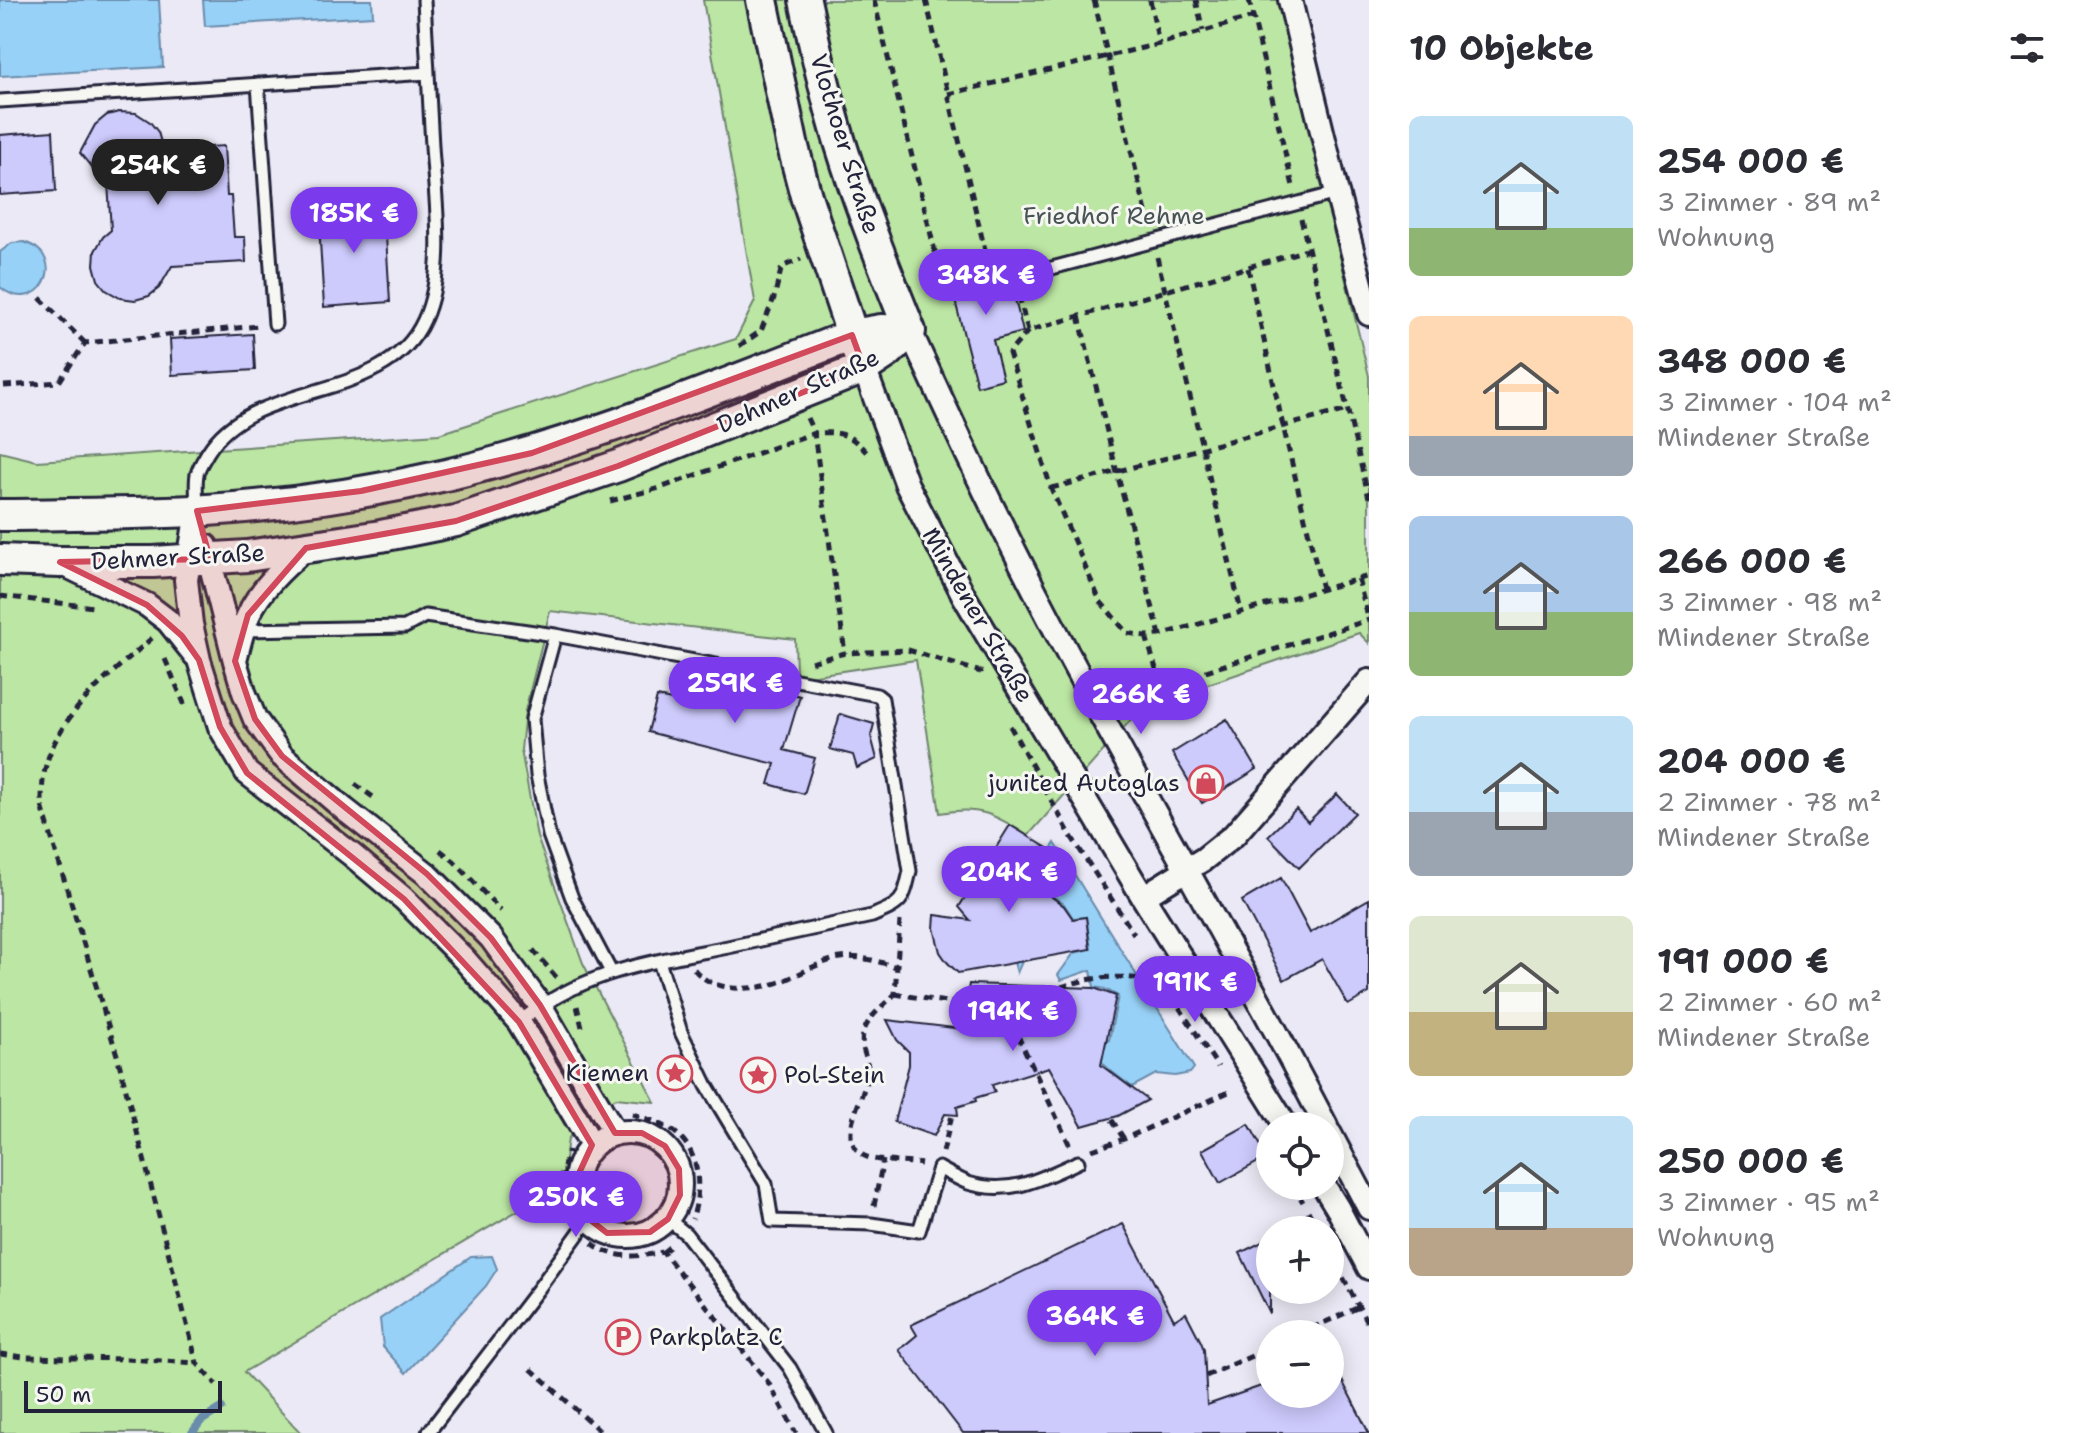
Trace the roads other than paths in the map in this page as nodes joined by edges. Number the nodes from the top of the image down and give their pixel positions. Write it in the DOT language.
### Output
graph roads {
  1 [pos="424,0"];
  2 [pos="762,0"];
  3 [pos="805,0"];
  4 [pos="1290,0"];
  5 [pos="428,73"];
  6 [pos="258,84"];
  7 [pos="0,101"];
  8 [pos="1337,193"];
  9 [pos="1012,278"];
  10 [pos="1369,314"];
  11 [pos="275,324"];
  12 [pos="910,331"];
  13 [pos="852,335"];
  14 [pos="864,368"];
  15 [pos="197,511"];
  16 [pos="0,515"];
  17 [pos="306,548"];
  18 [pos="0,560"];
  19 [pos="199,560"];
  20 [pos="60,562"];
  21 [pos="243,630"];
  22 [pos="555,635"];
  23 [pos="199,660"];
  24 [pos="235,661"];
  25 [pos="1369,681"];
  26 [pos="1188,870"];
  27 [pos="1143,897"];
  28 [pos="659,961"];
  29 [pos="611,972"];
  30 [pos="540,1005"];
  31 [pos="519,1022"];
  32 [pos="1277,1112"];
  33 [pos="1319,1112"];
  34 [pos="615,1133"];
  35 [pos="582,1145"];
  36 [pos="1344,1161"];
  37 [pos="1078,1162"];
  38 [pos="1333,1200"];
  39 [pos="1369,1208"];
  40 [pos="668,1219"];
  41 [pos="584,1227"];
  42 [pos="1369,1268"];
  43 [pos="428,1433"];
  44 [pos="826,1433"];
  1 -- 5 [label="lane"];
  2 -- 13 [label="main road, Vlothoer Straße"];
  3 -- 12 [label="main road, Vlothoer Straße"];
  4 -- 8 [label="street"];
  5 -- 6 [label="lane"];
  5 -- 15 [label="lane"];
  6 -- 7 [label="lane"];
  6 -- 11 [label="lane"];
  8 -- 9 [label="lane"];
  8 -- 10 [label="street"];
  12 -- 13 [label="main road, Dehmer Straße"];
  12 -- 14 [label="main road, Dehmer Straße"];
  12 -- 26 [label="street"];
  13 -- 14 [label="main road, Mindener Straße"];
  13 -- 15 [label="main road, Dehmer Straße"];
  14 -- 17 [label="main road, Dehmer Straße"];
  14 -- 27 [label="street, Mindener Straße"];
  15 -- 16 [label="main road, Dehmer Straße"];
  15 -- 19 [label="street"];
  17 -- 19 [label="main road, Dehmer Straße"];
  17 -- 21 [label="street"];
  18 -- 20 [label="main road, Dehmer Straße"];
  19 -- 20 [label="main road, Dehmer Straße"];
  19 -- 23 [label="street"];
  19 -- 24 [label="street"];
  20 -- 23 [label="street"];
  21 -- 22 [label="lane"];
  21 -- 24 [label="street"];
  22 -- 28 [label="lane"];
  22 -- 29 [label="lane"];
  23 -- 31 [label="street"];
  24 -- 30 [label="street"];
  25 -- 26 [label="street"];
  26 -- 27 [label="street"];
  26 -- 33 [label="street"];
  27 -- 32 [label="street, Mindener Straße"];
  28 -- 29 [label="lane"];
  28 -- 37 [label="lane"];
  29 -- 30 [label="lane"];
  30 -- 31 [label="lane"];
  30 -- 34 [label="street"];
  31 -- 35 [label="street"];
  34 -- 35 [label="street"];
  34 -- 40 [label="street"];
  35 -- 41 [label="street"];
  36 -- 39 [label="street"];
  38 -- 42 [label="street"];
  40 -- 41 [label="street"];
  40 -- 44 [label="lane"];
  41 -- 43 [label="lane"];
}
